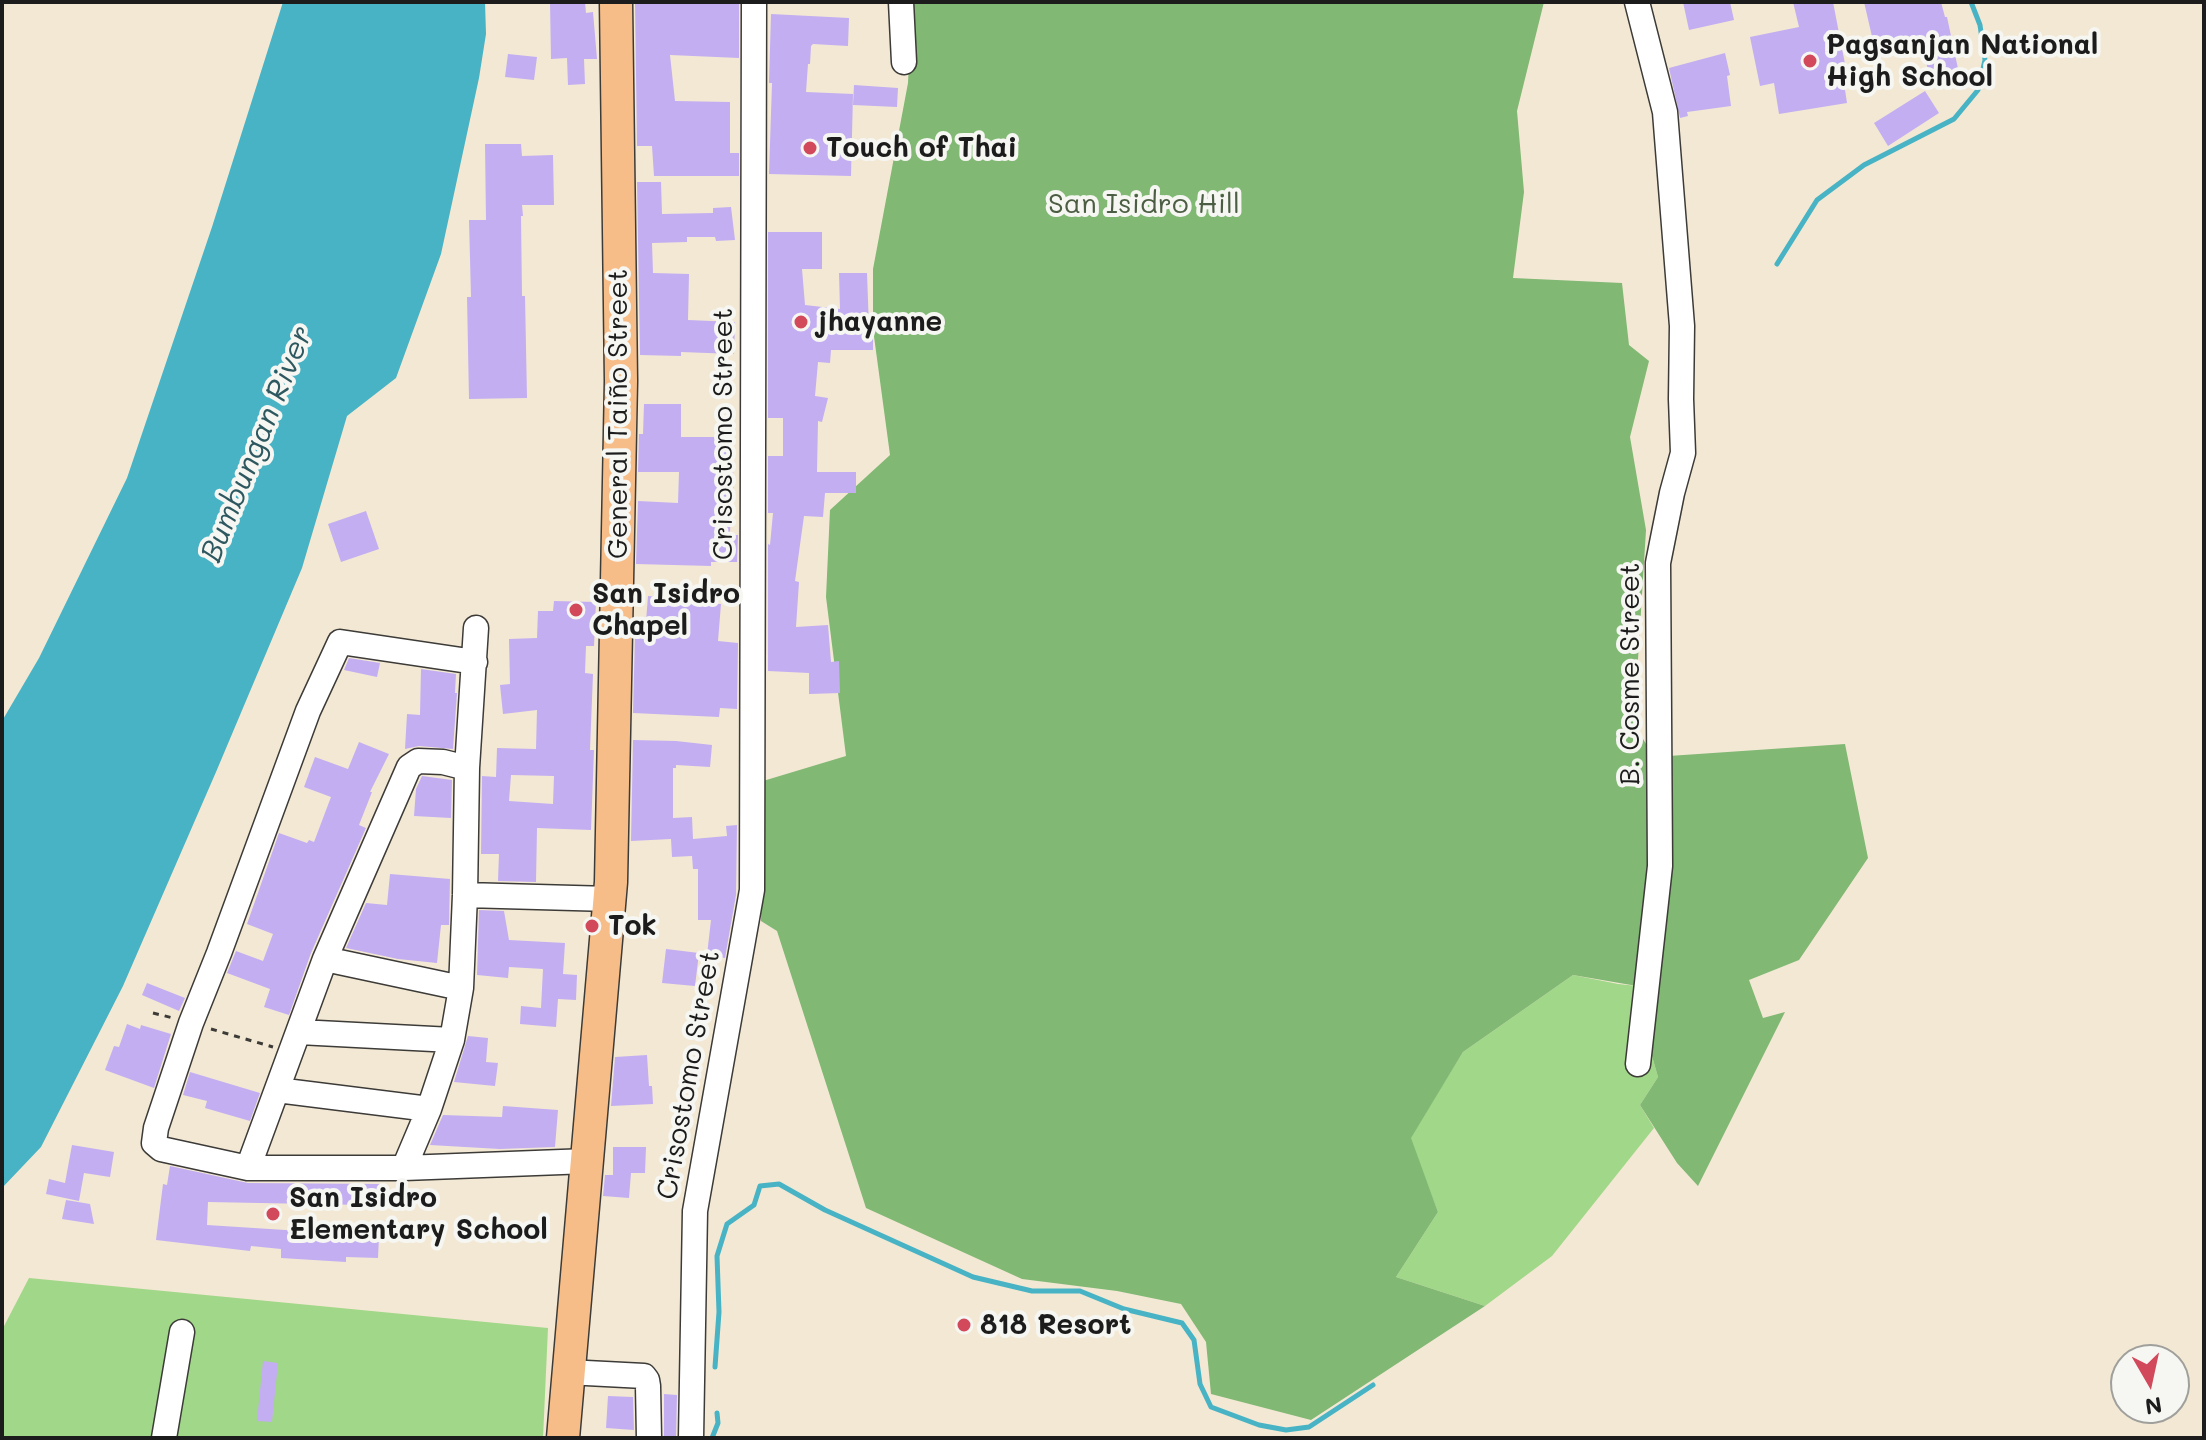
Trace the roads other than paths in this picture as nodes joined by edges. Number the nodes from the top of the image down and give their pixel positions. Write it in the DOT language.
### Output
graph roads {
  1 [pos="616,2"];
  2 [pos="754,2"];
  3 [pos="901,2"];
  4 [pos="1637,2"];
  5 [pos="904,62"];
  6 [pos="476,628"];
  7 [pos="475,662"];
  8 [pos="467,768"];
  9 [pos="465,895"];
  10 [pos="610,899"];
  11 [pos="325,959"];
  12 [pos="461,988"];
  13 [pos="452,1040"];
  14 [pos="294,1042"];
  15 [pos="1638,1064"];
  16 [pos="277,1090"];
  17 [pos="429,1109"];
  18 [pos="588,1161"];
  19 [pos="248,1168"];
  20 [pos="404,1168"];
  21 [pos="182,1332"];
  22 [pos="567,1372"];
  23 [pos="164,1438"];
  24 [pos="563,1438"];
  25 [pos="649,1438"];
  26 [pos="691,1438"];
  1 -- 10 [label="main road, General Taiño Street"];
  2 -- 26 [label="street, Crisostomo Street"];
  3 -- 5 [label="street"];
  4 -- 15 [label="street, B. Cosme Street"];
  6 -- 7 [label="street"];
  7 -- 8 [label="street"];
  7 -- 19 [label="street"];
  8 -- 9 [label="street"];
  8 -- 11 [label="street"];
  9 -- 10 [label="street"];
  9 -- 12 [label="street"];
  10 -- 18 [label="main road, General Taiño Street"];
  11 -- 12 [label="street"];
  11 -- 14 [label="street"];
  12 -- 13 [label="street"];
  13 -- 14 [label="street"];
  13 -- 17 [label="street"];
  14 -- 16 [label="street"];
  16 -- 17 [label="street"];
  16 -- 19 [label="street"];
  17 -- 20 [label="street"];
  18 -- 20 [label="street"];
  18 -- 22 [label="main road, General Taiño Street"];
  19 -- 20 [label="street"];
  21 -- 23 [label="street"];
  22 -- 24 [label="main road, General Taiño Street"];
  22 -- 25 [label="street"];
}
